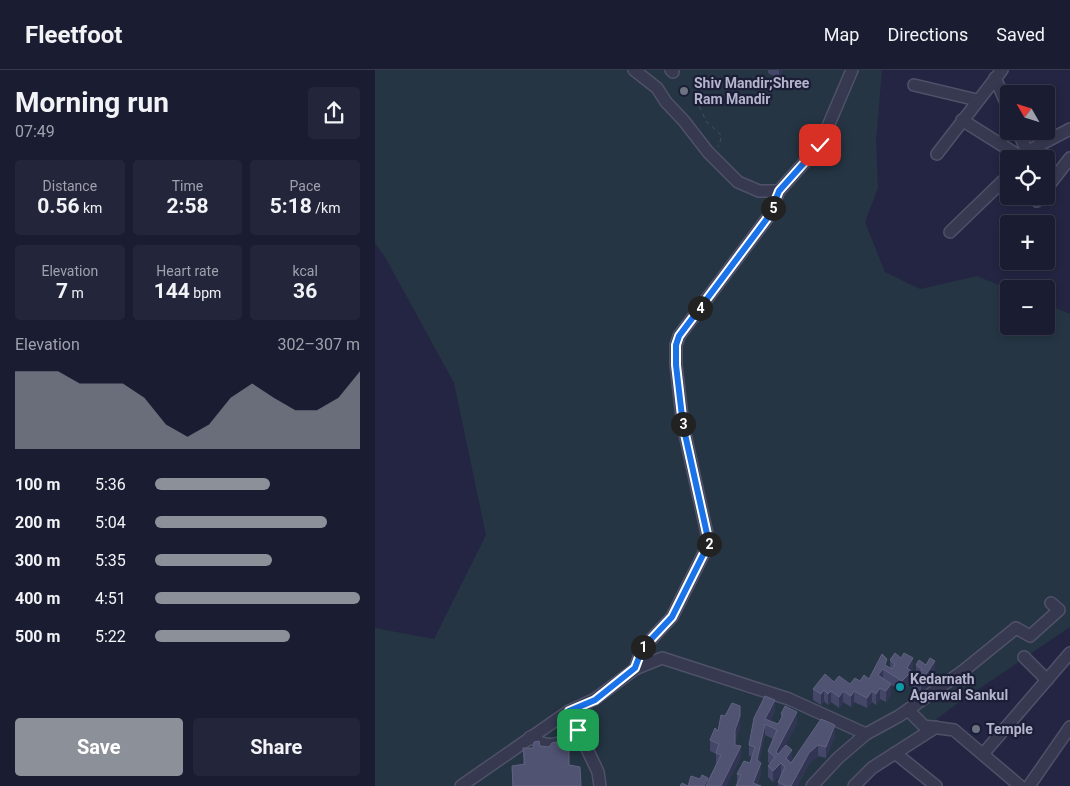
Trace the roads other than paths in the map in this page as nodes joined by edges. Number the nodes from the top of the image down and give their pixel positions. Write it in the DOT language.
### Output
graph roads {
  1 [pos="634,70"];
  2 [pos="853,70"];
  3 [pos="998,74"];
  4 [pos="914,85"];
  5 [pos="977,100"];
  6 [pos="962,120"];
  7 [pos="1070,129"];
  8 [pos="1013,150"];
  9 [pos="1032,150"];
  10 [pos="937,154"];
  11 [pos="1070,158"];
  12 [pos="1055,177"];
  13 [pos="1000,184"];
  14 [pos="779,191"];
  15 [pos="950,232"];
  16 [pos="1051,603"];
  17 [pos="1070,654"];
  18 [pos="1024,657"];
  19 [pos="635,668"];
  20 [pos="1047,680"];
  21 [pos="907,710"];
  22 [pos="569,711"];
  23 [pos="935,727"];
  24 [pos="1070,727"];
  25 [pos="578,730"];
  26 [pos="867,734"];
  27 [pos="530,737"];
  28 [pos="895,753"];
  29 [pos="983,754"];
  30 [pos="461,786"];
  31 [pos="600,786"];
  32 [pos="812,786"];
  33 [pos="854,786"];
  34 [pos="935,786"];
  35 [pos="1020,786"];
  36 [pos="1029,786"];
  1 -- 14 [label="street"];
  2 -- 14 [label="street"];
  3 -- 5 [label="street"];
  4 -- 5 [label="street"];
  5 -- 6 [label="street"];
  6 -- 8 [label="street"];
  6 -- 10 [label="street"];
  7 -- 9 [label="street"];
  11 -- 12 [label="street"];
  13 -- 15 [label="street"];
  14 -- 19 [label="street"];
  16 -- 21 [label="street"];
  17 -- 20 [label="street"];
  18 -- 20 [label="street"];
  19 -- 22 [label="street"];
  19 -- 26 [label="street"];
  20 -- 29 [label="street"];
  21 -- 23 [label="street"];
  21 -- 26 [label="street"];
  22 -- 25 [label="street"];
  22 -- 27 [label="street"];
  23 -- 28 [label="street"];
  23 -- 29 [label="street"];
  24 -- 36 [label="street"];
  25 -- 27 [label="street"];
  25 -- 31 [label="street"];
  26 -- 32 [label="street"];
  27 -- 30 [label="street"];
  28 -- 33 [label="street"];
  28 -- 34 [label="street"];
  29 -- 35 [label="street"];
}
